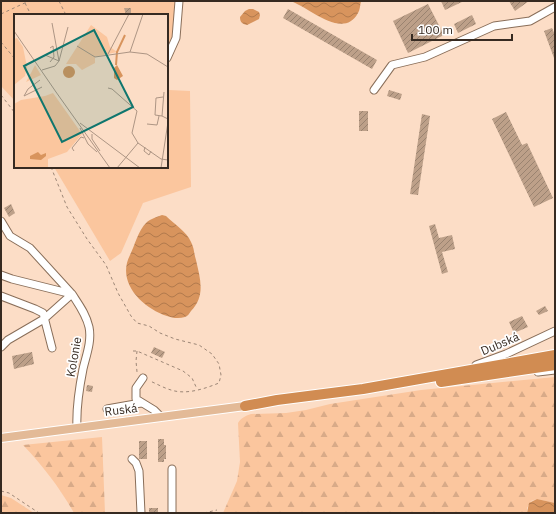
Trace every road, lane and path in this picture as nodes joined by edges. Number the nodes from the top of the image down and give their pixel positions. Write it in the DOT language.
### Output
graph roads {
  1 [pos="29,1"];
  2 [pos="59,1"];
  3 [pos="179,1"];
  4 [pos="25,3"];
  5 [pos="555,7"];
  6 [pos="1,14"];
  7 [pos="30,14"];
  8 [pos="66,14"];
  9 [pos="1,42"];
  10 [pos="168,56"];
  11 [pos="14,58"];
  12 [pos="374,90"];
  13 [pos="1,95"];
  14 [pos="14,112"];
  15 [pos="52,168"];
  16 [pos="1,220"];
  17 [pos="1,275"];
  18 [pos="72,294"];
  19 [pos="1,296"];
  20 [pos="44,319"];
  21 [pos="555,331"];
  22 [pos="1,347"];
  23 [pos="52,348"];
  24 [pos="133,351"];
  25 [pos="137,351"];
  26 [pos="555,356"];
  27 [pos="555,365"];
  28 [pos="522,370"];
  29 [pos="555,370"];
  30 [pos="452,373"];
  31 [pos="143,378"];
  32 [pos="197,390"];
  33 [pos="141,403"];
  34 [pos="245,406"];
  35 [pos="108,409"];
  36 [pos="161,417"];
  37 [pos="77,428"];
  38 [pos="1,438"];
  39 [pos="132,459"];
  40 [pos="172,469"];
  41 [pos="1,491"];
  42 [pos="217,510"];
  43 [pos="39,513"];
  44 [pos="141,513"];
  45 [pos="172,513"];
  46 [pos="204,513"];
  1 -- 4 [label="path"];
  2 -- 8 [label="path"];
  3 -- 10 [label="street"];
  4 -- 6 [label="path"];
  4 -- 7 [label="path"];
  5 -- 12 [label="street"];
  9 -- 11 [label="path"];
  13 -- 14 [label="path"];
  15 -- 32 [label="path"];
  16 -- 18 [label="street, Kolonie"];
  17 -- 18 [label="street"];
  18 -- 20 [label="street"];
  18 -- 37 [label="street, Kolonie"];
  19 -- 20 [label="street"];
  20 -- 22 [label="street"];
  20 -- 23 [label="street"];
  21 -- 30 [label="street, Dubská"];
  24 -- 25 [label="path"];
  25 -- 31 [label="path"];
  25 -- 32 [label="path"];
  26 -- 30 [label="highway"];
  27 -- 28 [label="highway"];
  28 -- 29 [label="street"];
  28 -- 34 [label="highway"];
  30 -- 34 [label="highway"];
  31 -- 32 [label="path"];
  31 -- 33 [label="street"];
  33 -- 35 [label="street"];
  33 -- 36 [label="street"];
  34 -- 36 [label="main road, Ruská"];
  36 -- 37 [label="main road, Ruská"];
  37 -- 38 [label="main road, Ruská"];
  39 -- 44 [label="street"];
  40 -- 45 [label="street"];
  41 -- 43 [label="path"];
  42 -- 46 [label="path"];
}
